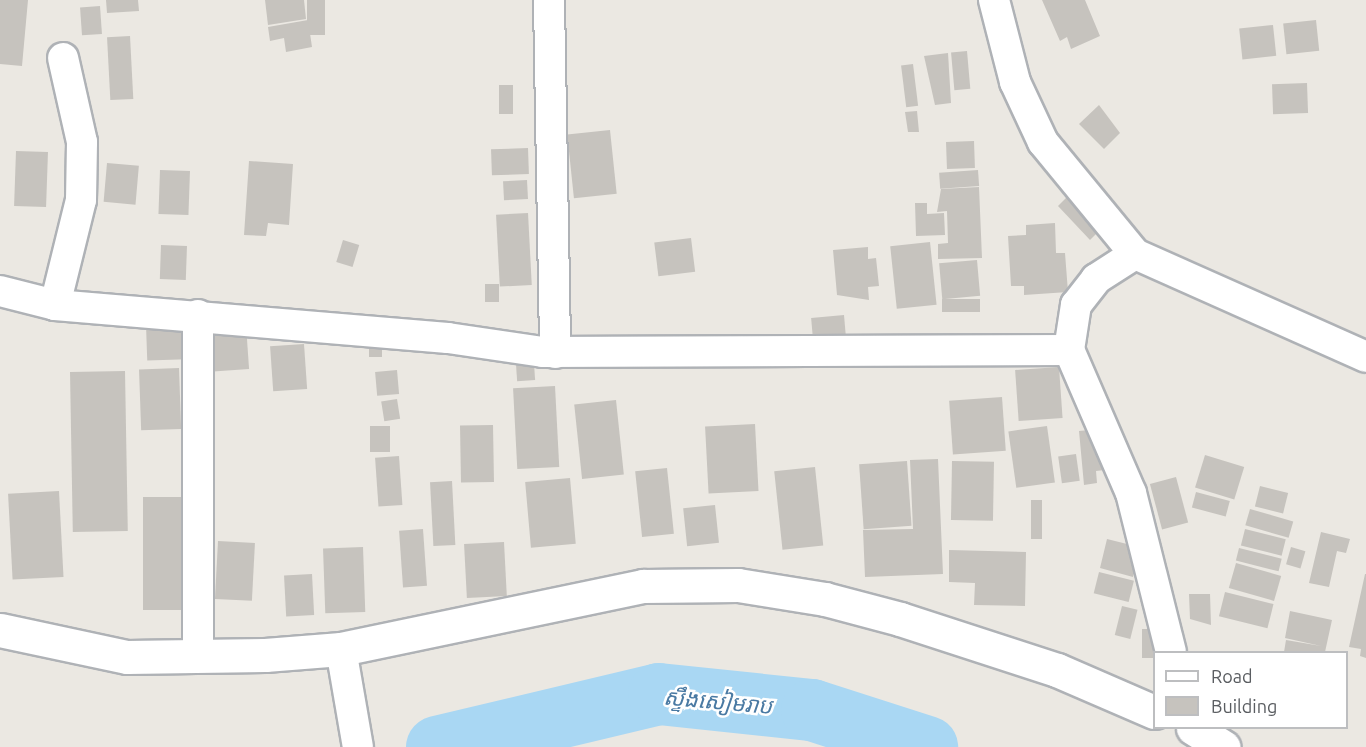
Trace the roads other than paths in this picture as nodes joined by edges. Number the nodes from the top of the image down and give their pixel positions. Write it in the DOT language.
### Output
graph roads {
  1 [pos="549,0"];
  2 [pos="994,0"];
  3 [pos="63,58"];
  4 [pos="1135,254"];
  5 [pos="0,291"];
  6 [pos="55,305"];
  7 [pos="198,315"];
  8 [pos="1069,350"];
  9 [pos="555,353"];
  10 [pos="1366,357"];
  11 [pos="0,630"];
  12 [pos="341,649"];
  13 [pos="1171,651"];
  14 [pos="198,656"];
  15 [pos="1153,711"];
  16 [pos="358,747"];
  1 -- 9 [label="street"];
  2 -- 4 [label="street"];
  3 -- 6 [label="street"];
  4 -- 8 [label="street"];
  4 -- 10 [label="street"];
  5 -- 6 [label="street"];
  6 -- 7 [label="street"];
  7 -- 9 [label="street"];
  7 -- 14 [label="street"];
  8 -- 9 [label="street"];
  8 -- 13 [label="street"];
  11 -- 14 [label="street"];
  12 -- 14 [label="street"];
  12 -- 15 [label="street"];
  12 -- 16 [label="street"];
}
